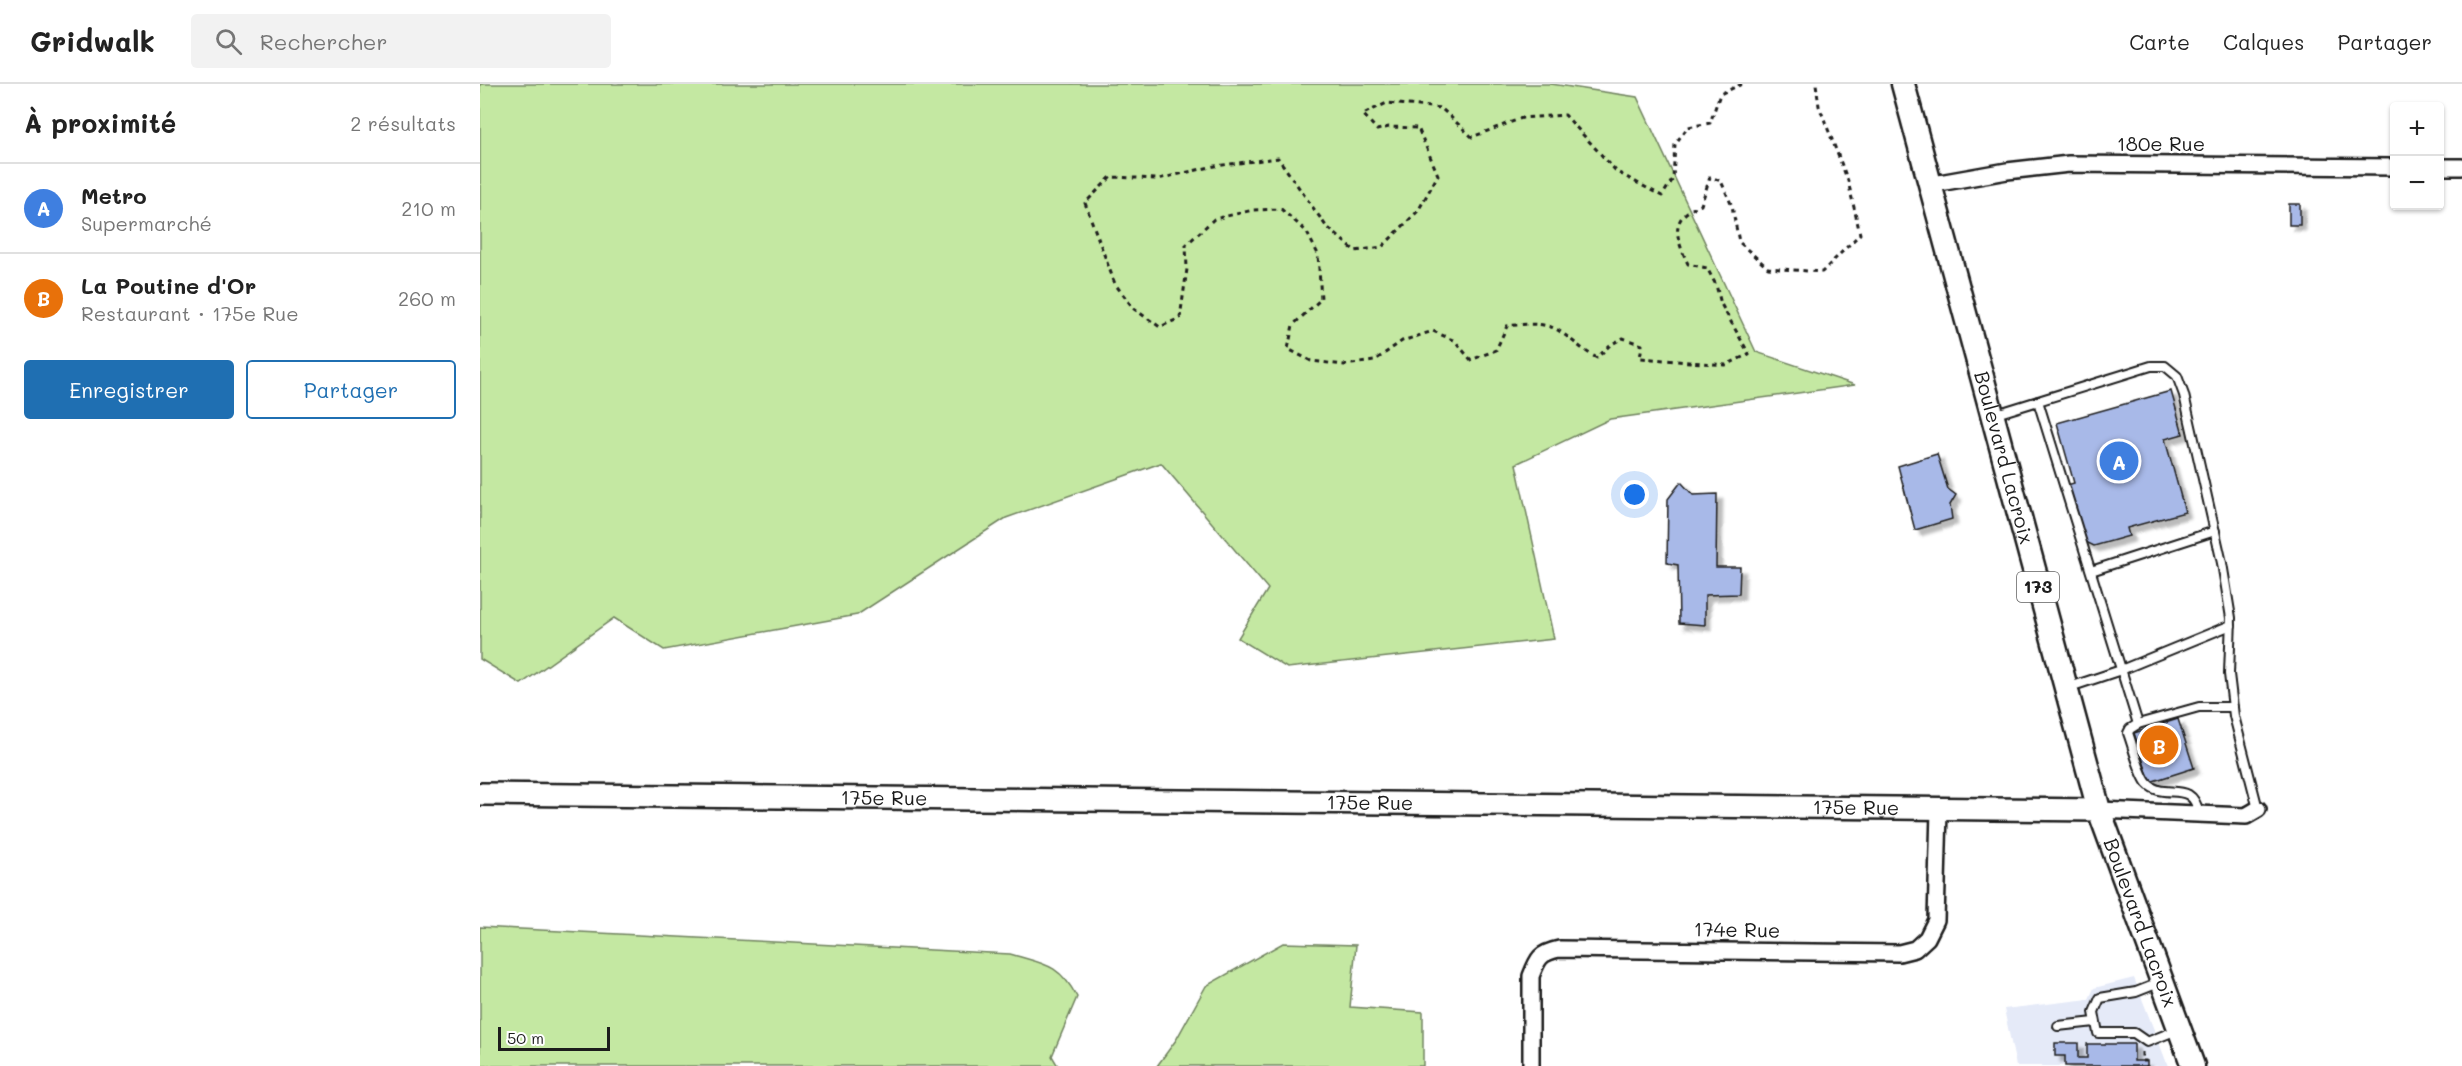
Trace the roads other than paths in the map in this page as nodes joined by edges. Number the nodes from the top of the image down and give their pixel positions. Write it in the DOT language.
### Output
graph roads {
  1 [pos="1903,84"];
  2 [pos="2390,167"];
  3 [pos="2444,167"];
  4 [pos="2462,167"];
  5 [pos="1928,185"];
  6 [pos="2038,401"];
  7 [pos="1991,416"];
  8 [pos="2215,531"];
  9 [pos="2091,571"];
  10 [pos="2231,625"];
  11 [pos="2121,670"];
  12 [pos="2066,689"];
  13 [pos="2233,707"];
  14 [pos="2138,724"];
  15 [pos="480,794"];
  16 [pos="2258,809"];
  17 [pos="1939,810"];
  18 [pos="2099,810"];
  19 [pos="2199,814"];
  20 [pos="2160,983"];
  21 [pos="2095,1022"];
  22 [pos="2058,1026"];
  23 [pos="2179,1029"];
  24 [pos="1531,1066"];
  25 [pos="2193,1066"];
  1 -- 5 [label="main road, Boulevard Lacroix / 173"];
  2 -- 5 [label="street, 180e Rue"];
  3 -- 4 [label="street"];
  5 -- 7 [label="main road, Boulevard Lacroix / 173"];
  6 -- 7 [label="lane"];
  6 -- 8 [label="lane"];
  6 -- 9 [label="lane"];
  7 -- 12 [label="main road, Boulevard Lacroix / 173"];
  8 -- 9 [label="lane"];
  8 -- 10 [label="lane"];
  9 -- 11 [label="lane"];
  10 -- 11 [label="lane"];
  10 -- 13 [label="lane"];
  11 -- 12 [label="lane"];
  11 -- 14 [label="lane"];
  12 -- 18 [label="main road, Boulevard Lacroix / 173"];
  13 -- 14 [label="lane"];
  13 -- 16 [label="lane"];
  14 -- 19 [label="lane"];
  15 -- 17 [label="street, 175e Rue"];
  16 -- 19 [label="street, 175e Rue"];
  17 -- 18 [label="street, 175e Rue"];
  17 -- 24 [label="street, 174e Rue"];
  18 -- 19 [label="street, 175e Rue"];
  18 -- 20 [label="main road, Boulevard Lacroix / 173"];
  20 -- 21 [label="lane"];
  20 -- 23 [label="main road, Boulevard Lacroix / 173"];
  21 -- 22 [label="lane"];
  21 -- 23 [label="lane"];
  23 -- 25 [label="main road, Boulevard Lacroix / 173"];
}
